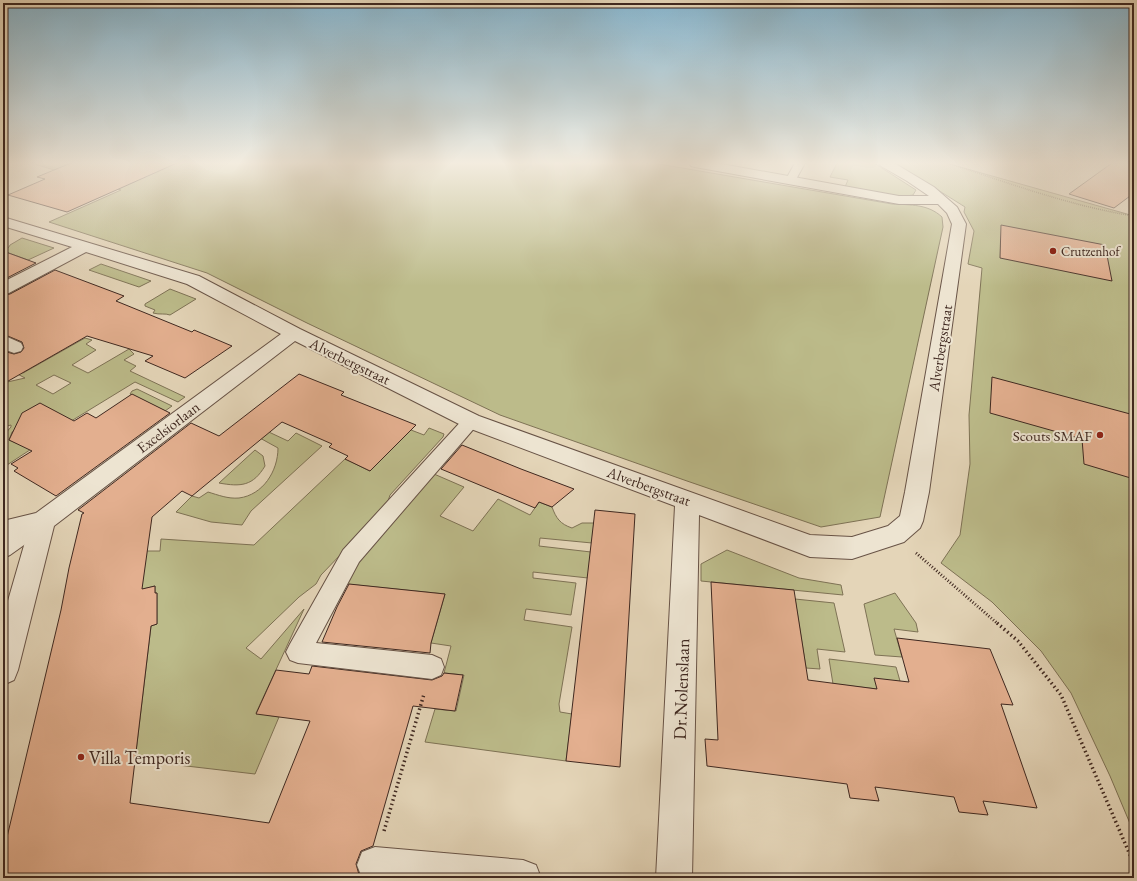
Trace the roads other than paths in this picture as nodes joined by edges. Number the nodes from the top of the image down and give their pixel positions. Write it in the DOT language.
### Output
graph roads {
  1 [pos="945,204"];
  2 [pos="3,222"];
  3 [pos="86,246"];
  4 [pos="3,289"];
  5 [pos="294,333"];
  6 [pos="471,420"];
  7 [pos="687,500"];
  8 [pos="43,521"];
  9 [pos="3,531"];
  10 [pos="3,550"];
  11 [pos="432,668"];
  12 [pos="3,670"];
  13 [pos="375,865"];
  14 [pos="524,878"];
  15 [pos="674,878"];
  1 -- 7 [label="street, Alverbergstraat"];
  2 -- 3 [label="street, Alverbergstraat"];
  3 -- 4 [label="street"];
  3 -- 5 [label="street, Alverbergstraat"];
  5 -- 6 [label="street, Alverbergstraat"];
  5 -- 8 [label="street, Excelsiorlaan"];
  6 -- 7 [label="street, Alverbergstraat"];
  6 -- 11 [label="lane"];
  7 -- 15 [label="street, Dr.Nolenslaan"];
  8 -- 9 [label="street, Excelsiorlaan"];
  8 -- 10 [label="lane"];
  8 -- 12 [label="street"];
  13 -- 14 [label="street"];
}
